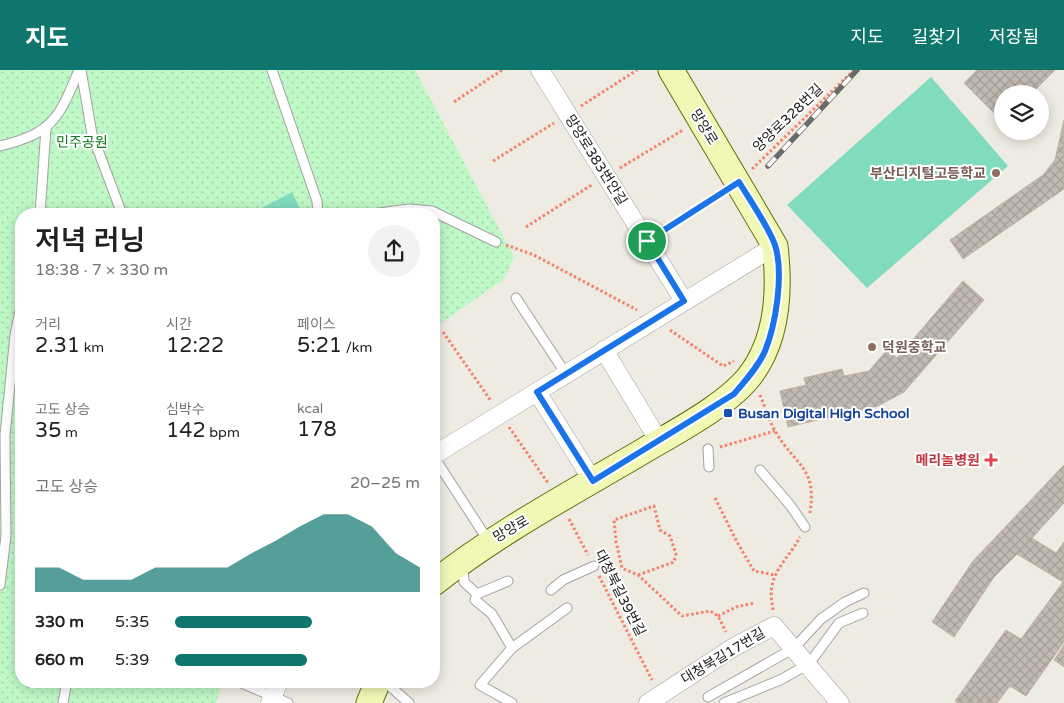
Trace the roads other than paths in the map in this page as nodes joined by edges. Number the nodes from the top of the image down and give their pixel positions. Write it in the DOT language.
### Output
graph roads {
  1 [pos="80,70"];
  2 [pos="272,70"];
  3 [pos="540,70"];
  4 [pos="671,70"];
  5 [pos="46,128"];
  6 [pos="0,146"];
  7 [pos="41,208"];
  8 [pos="120,208"];
  9 [pos="317,208"];
  10 [pos="440,215"];
  11 [pos="496,242"];
  12 [pos="775,246"];
  13 [pos="516,298"];
  14 [pos="684,301"];
  15 [pos="15,335"];
  16 [pos="604,350"];
  17 [pos="566,374"];
  18 [pos="537,392"];
  19 [pos="659,441"];
  20 [pos="708,449"];
  21 [pos="440,452"];
  22 [pos="440,465"];
  23 [pos="709,468"];
  24 [pos="760,470"];
  25 [pos="593,481"];
  26 [pos="805,527"];
  27 [pos="489,542"];
  28 [pos="457,565"];
  29 [pos="594,566"];
  30 [pos="440,578"];
  31 [pos="508,581"];
  32 [pos="0,585"];
  33 [pos="551,590"];
  34 [pos="864,593"];
  35 [pos="477,594"];
  36 [pos="567,608"];
  37 [pos="863,614"];
  38 [pos="512,648"];
  39 [pos="794,648"];
  40 [pos="809,664"];
  41 [pos="66,688"];
  42 [pos="256,688"];
  43 [pos="375,688"];
  44 [pos="392,688"];
  45 [pos="277,696"];
  46 [pos="708,697"];
  47 [pos="654,699"];
  48 [pos="63,703"];
  49 [pos="369,703"];
  50 [pos="409,703"];
  51 [pos="512,703"];
  52 [pos="724,703"];
  53 [pos="840,703"];
  1 -- 5 [label="lane"];
  1 -- 8 [label="lane"];
  2 -- 9 [label="lane"];
  3 -- 14 [label="street, 망양로383번안길"];
  4 -- 12 [label="main road, 망양로"];
  5 -- 6 [label="lane"];
  5 -- 7 [label="lane"];
  10 -- 11 [label="lane"];
  12 -- 14 [label="street"];
  12 -- 19 [label="main road, 망양로"];
  13 -- 17 [label="lane"];
  14 -- 16 [label="street"];
  15 -- 32 [label="lane"];
  16 -- 17 [label="street"];
  16 -- 19 [label="street"];
  17 -- 18 [label="street"];
  18 -- 21 [label="street"];
  18 -- 25 [label="street"];
  19 -- 25 [label="main road, 망양로"];
  20 -- 23 [label="lane"];
  22 -- 27 [label="lane"];
  24 -- 26 [label="lane"];
  25 -- 27 [label="main road, 망양로"];
  27 -- 28 [label="main road, 망양로"];
  28 -- 30 [label="main road, 망양로"];
  28 -- 35 [label="lane"];
  29 -- 33 [label="lane"];
  31 -- 35 [label="lane"];
  34 -- 39 [label="lane"];
  35 -- 38 [label="lane"];
  36 -- 38 [label="lane"];
  37 -- 40 [label="lane"];
  38 -- 51 [label="lane"];
  39 -- 40 [label="street"];
  39 -- 46 [label="lane"];
  39 -- 47 [label="street, 대청북길17번길"];
  40 -- 52 [label="lane"];
  40 -- 53 [label="street"];
  41 -- 48 [label="lane"];
  42 -- 45 [label="lane"];
  43 -- 49 [label="main road"];
  44 -- 50 [label="lane"];
}
